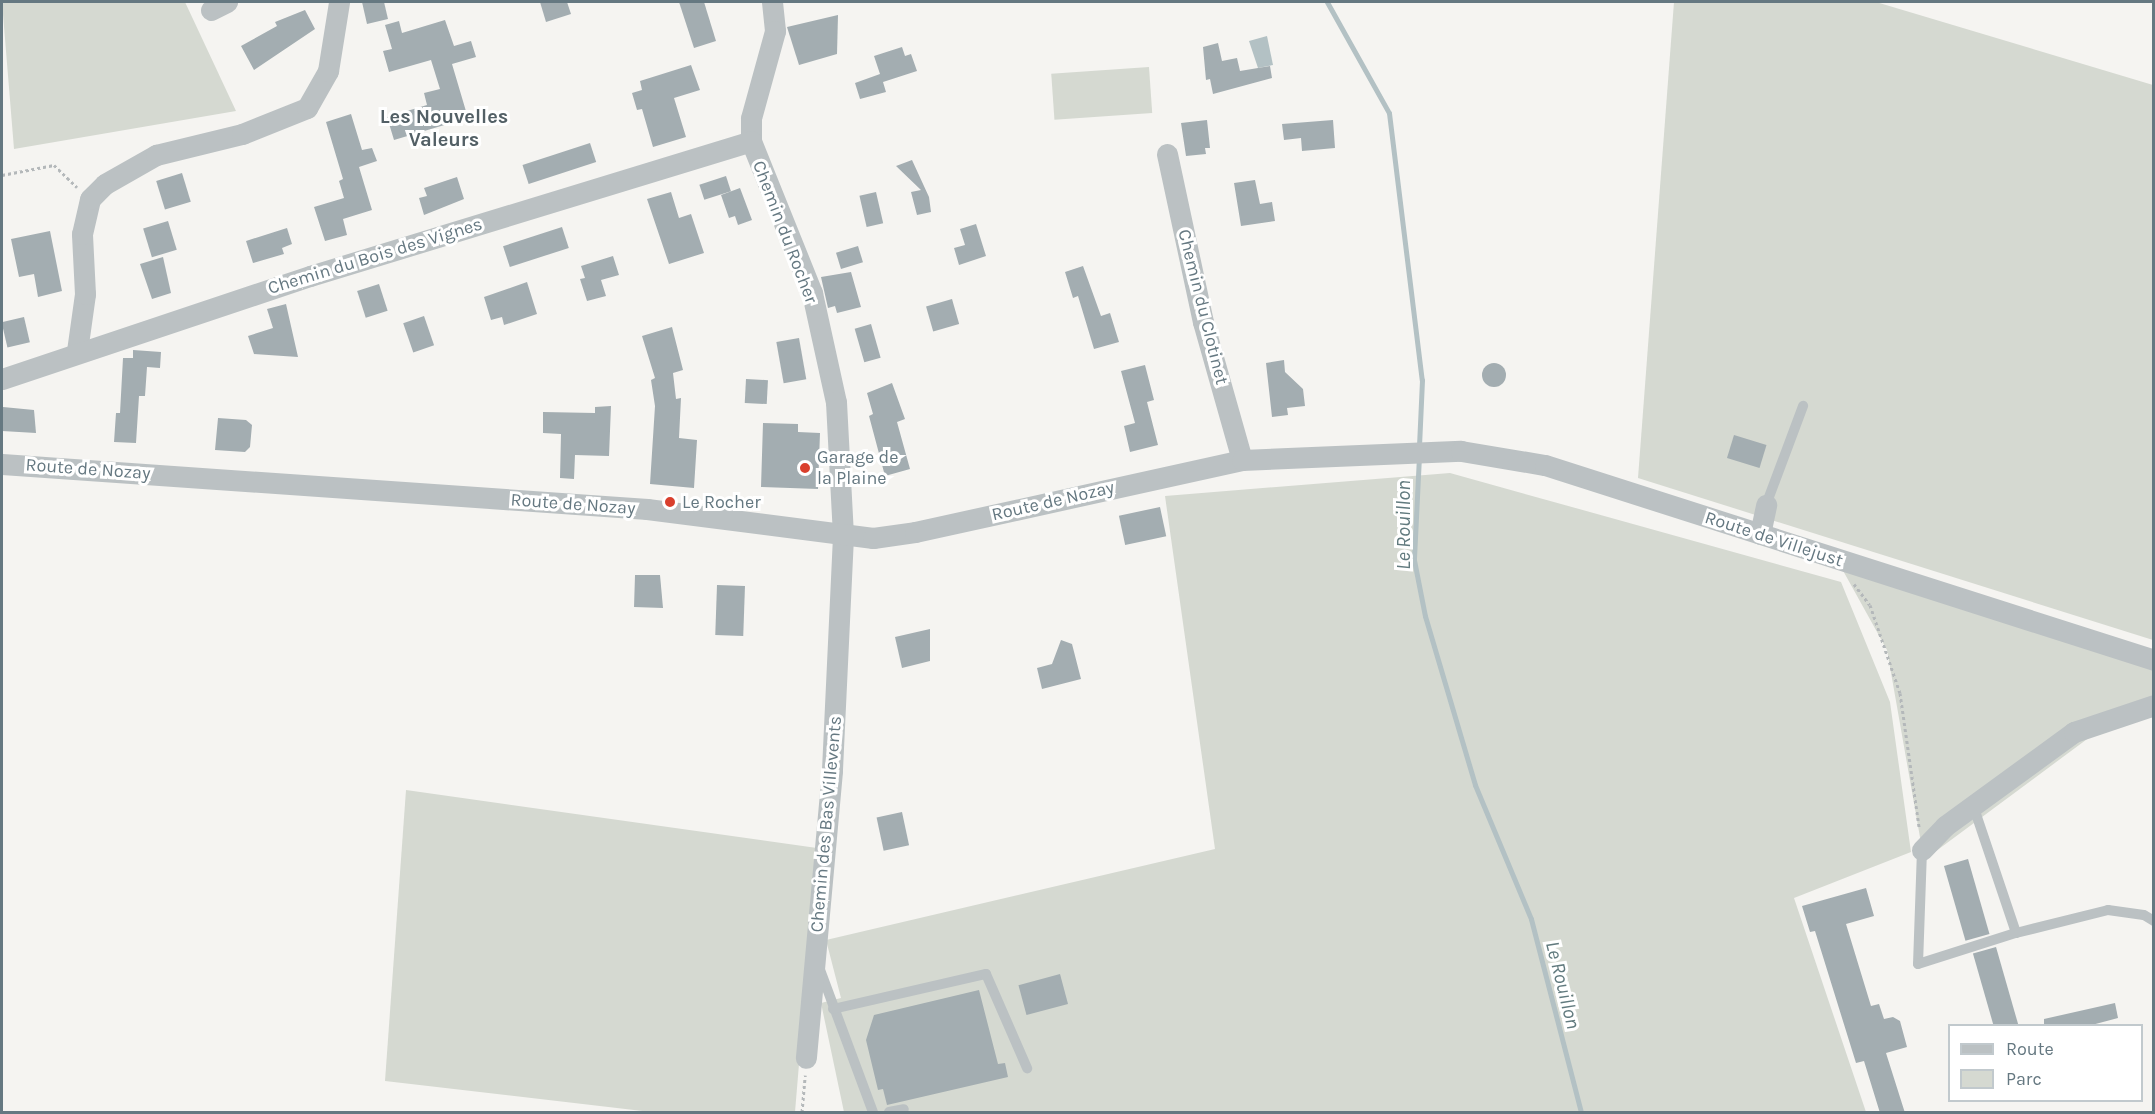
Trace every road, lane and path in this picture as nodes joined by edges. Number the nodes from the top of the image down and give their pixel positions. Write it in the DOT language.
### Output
graph roads {
  1 [pos="339,2"];
  2 [pos="772,2"];
  3 [pos="751,141"];
  4 [pos="1167,154"];
  5 [pos="2,175"];
  6 [pos="90,199"];
  7 [pos="77,351"];
  8 [pos="2,379"];
  9 [pos="1803,406"];
  10 [pos="1388,451"];
  11 [pos="1242,460"];
  12 [pos="2,464"];
  13 [pos="1766,505"];
  14 [pos="1760,534"];
  15 [pos="843,536"];
  16 [pos="1852,583"];
  17 [pos="2154,660"];
  18 [pos="2154,705"];
  19 [pos="1973,805"];
  20 [pos="1922,850"];
  21 [pos="2154,921"];
  22 [pos="2016,933"];
  23 [pos="815,956"];
  24 [pos="833,1009"];
  25 [pos="806,1058"];
  26 [pos="1027,1068"];
  27 [pos="904,1109"];
  28 [pos="802,1113"];
  29 [pos="873,1113"];
  30 [pos="890,1113"];
  1 -- 6 [label="street"];
  2 -- 3 [label="street, Chemin du Rocher"];
  3 -- 7 [label="street, Chemin du Bois des Vignes"];
  3 -- 15 [label="street, Chemin du Rocher"];
  4 -- 11 [label="street, Chemin du Clotinet"];
  5 -- 6 [label="path"];
  6 -- 7 [label="street"];
  7 -- 8 [label="street, Chemin du Bois des Vignes"];
  9 -- 13 [label="lane"];
  10 -- 11 [label="street, Route de Nozay"];
  10 -- 14 [label="street, Route de Villejust"];
  11 -- 15 [label="street, Route de Nozay"];
  12 -- 15 [label="street, Route de Nozay"];
  13 -- 14 [label="street"];
  14 -- 17 [label="street, Route de Villejust"];
  15 -- 23 [label="street, Chemin des Bas Villevents"];
  16 -- 20 [label="path"];
  18 -- 19 [label="street"];
  19 -- 20 [label="street"];
  19 -- 22 [label="lane"];
  20 -- 22 [label="lane"];
  21 -- 22 [label="lane"];
  23 -- 24 [label="lane"];
  23 -- 25 [label="street, Chemin des Bas Villevents"];
  24 -- 26 [label="lane"];
  24 -- 29 [label="lane"];
  25 -- 28 [label="path"];
  27 -- 30 [label="lane"];
}
